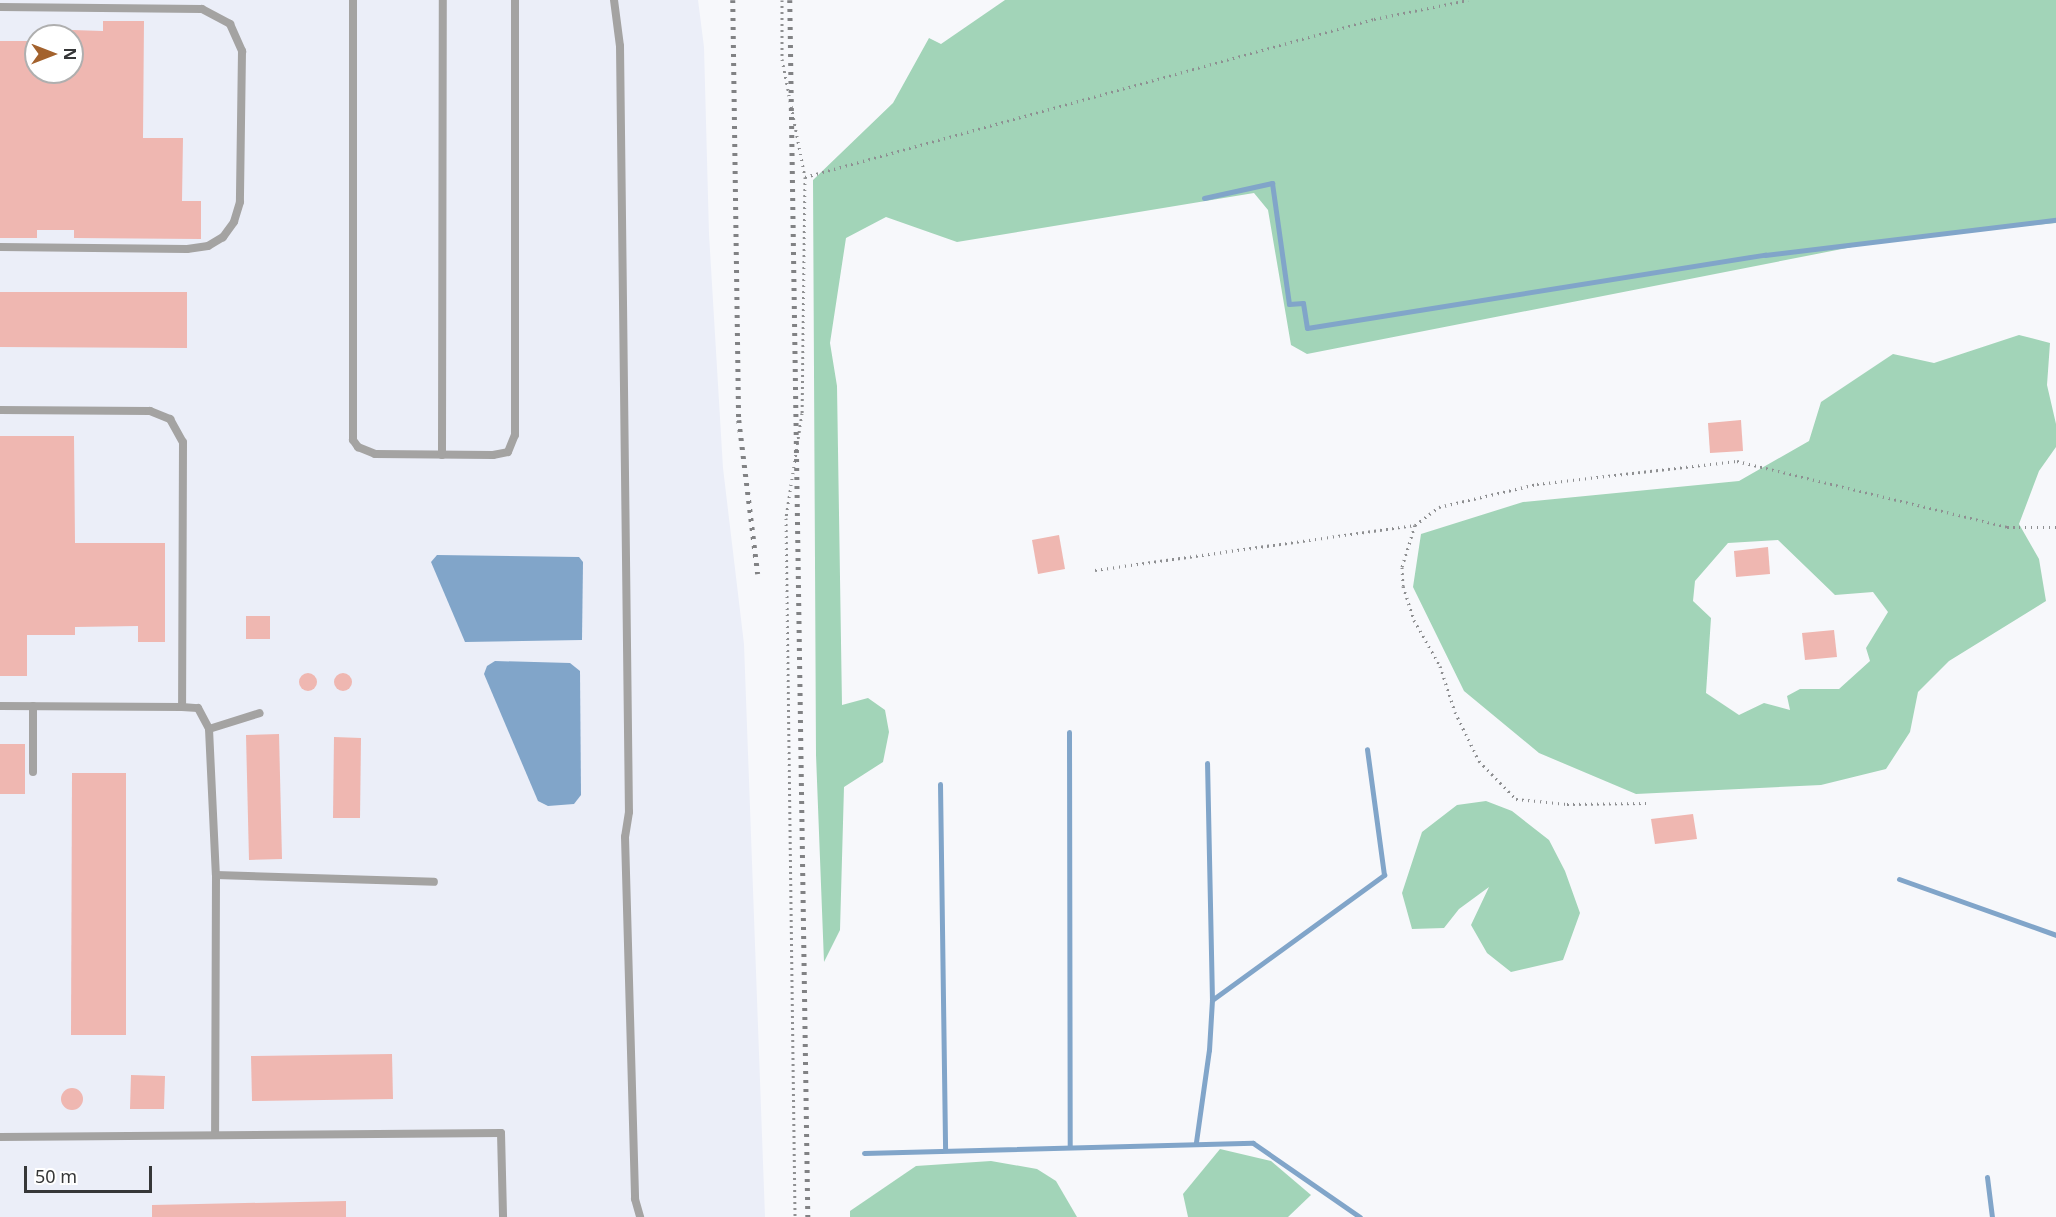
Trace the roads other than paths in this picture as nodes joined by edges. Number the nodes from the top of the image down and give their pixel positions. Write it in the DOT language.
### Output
graph roads {
  1 [pos="353,0"];
  2 [pos="443,0"];
  3 [pos="515,0"];
  4 [pos="614,0"];
  5 [pos="0,7"];
  6 [pos="0,247"];
  7 [pos="0,410"];
  8 [pos="441,455"];
  9 [pos="0,706"];
  10 [pos="33,706"];
  11 [pos="182,707"];
  12 [pos="260,713"];
  13 [pos="209,729"];
  14 [pos="33,772"];
  15 [pos="216,875"];
  16 [pos="434,882"];
  17 [pos="215,1134"];
  18 [pos="0,1137"];
  19 [pos="503,1217"];
  20 [pos="640,1217"];
  1 -- 8 [label="lane"];
  2 -- 8 [label="lane"];
  3 -- 8 [label="lane"];
  4 -- 20 [label="lane"];
  5 -- 6 [label="lane"];
  7 -- 11 [label="lane"];
  9 -- 10 [label="lane"];
  10 -- 11 [label="lane"];
  10 -- 14 [label="lane"];
  11 -- 13 [label="lane"];
  12 -- 13 [label="lane"];
  13 -- 15 [label="lane"];
  15 -- 16 [label="lane"];
  15 -- 17 [label="lane"];
  17 -- 18 [label="lane"];
  17 -- 19 [label="lane"];
}
